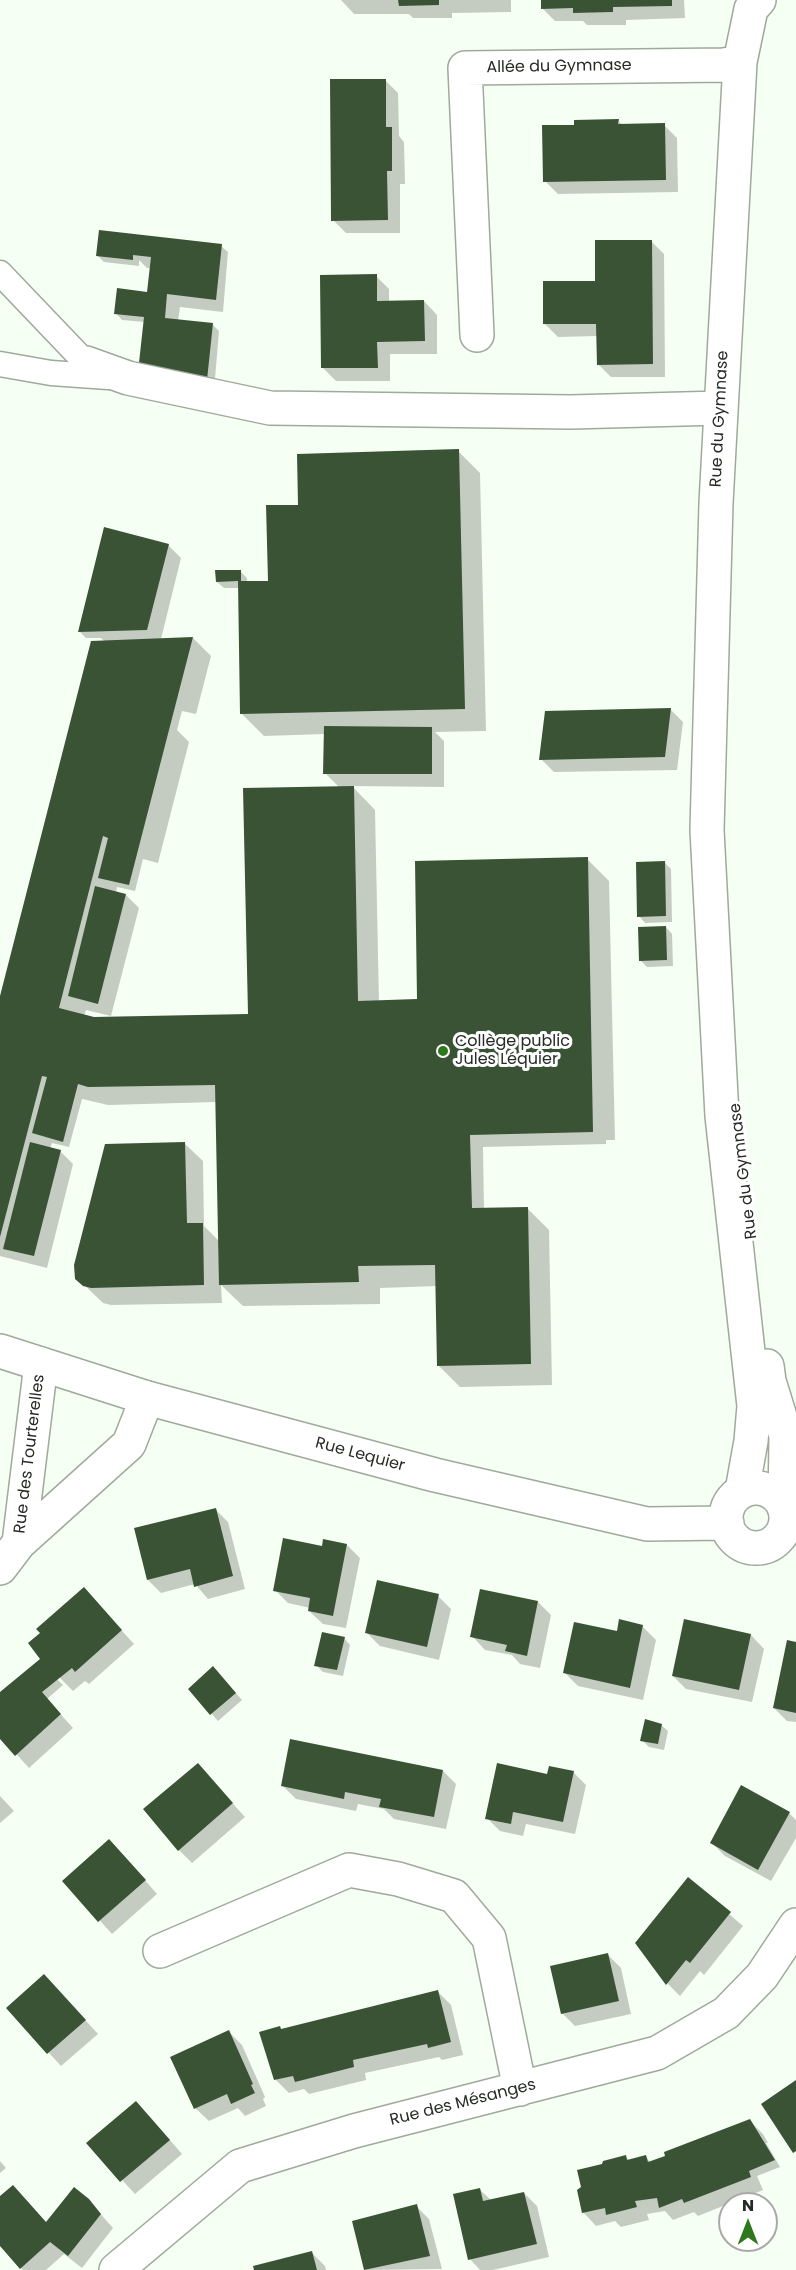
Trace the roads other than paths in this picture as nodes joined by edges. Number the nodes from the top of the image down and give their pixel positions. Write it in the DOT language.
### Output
graph roads {
  1 [pos="755,5"];
  2 [pos="740,62"];
  3 [pos="0,273"];
  4 [pos="477,335"];
  5 [pos="86,363"];
  6 [pos="0,364"];
  7 [pos="128,378"];
  8 [pos="720,408"];
  9 [pos="707,830"];
  10 [pos="0,1351"];
  11 [pos="41,1365"];
  12 [pos="147,1398"];
  13 [pos="742,1491"];
  14 [pos="727,1523"];
  15 [pos="787,1528"];
  16 [pos="10,1556"];
  17 [pos="796,1925"];
  18 [pos="160,1951"];
  19 [pos="520,2089"];
  20 [pos="116,2270"];
  1 -- 2 [label="street, Rue du Gymnase"];
  2 -- 4 [label="street, Allée du Gymnase"];
  2 -- 8 [label="street, Rue du Gymnase"];
  3 -- 5 [label="lane"];
  5 -- 7 [label="street"];
  6 -- 7 [label="lane"];
  7 -- 8 [label="street"];
  8 -- 9 [label="street, Rue du Gymnase"];
  9 -- 13 [label="street, Rue du Gymnase"];
  9 -- 15 [label="street, Rue du Gymnase"];
  10 -- 11 [label="street, Rue Lequier"];
  11 -- 12 [label="street, Rue Lequier"];
  11 -- 16 [label="street, Rue des Tourterelles"];
  12 -- 14 [label="street, Rue Lequier"];
  12 -- 16 [label="street, Rue des Tourterelles"];
  13 -- 14 [label="street"];
  13 -- 15 [label="street"];
  14 -- 15 [label="street"];
  17 -- 19 [label="street, Rue des Mésanges"];
  18 -- 19 [label="street"];
  19 -- 20 [label="street, Rue des Mésanges"];
}
